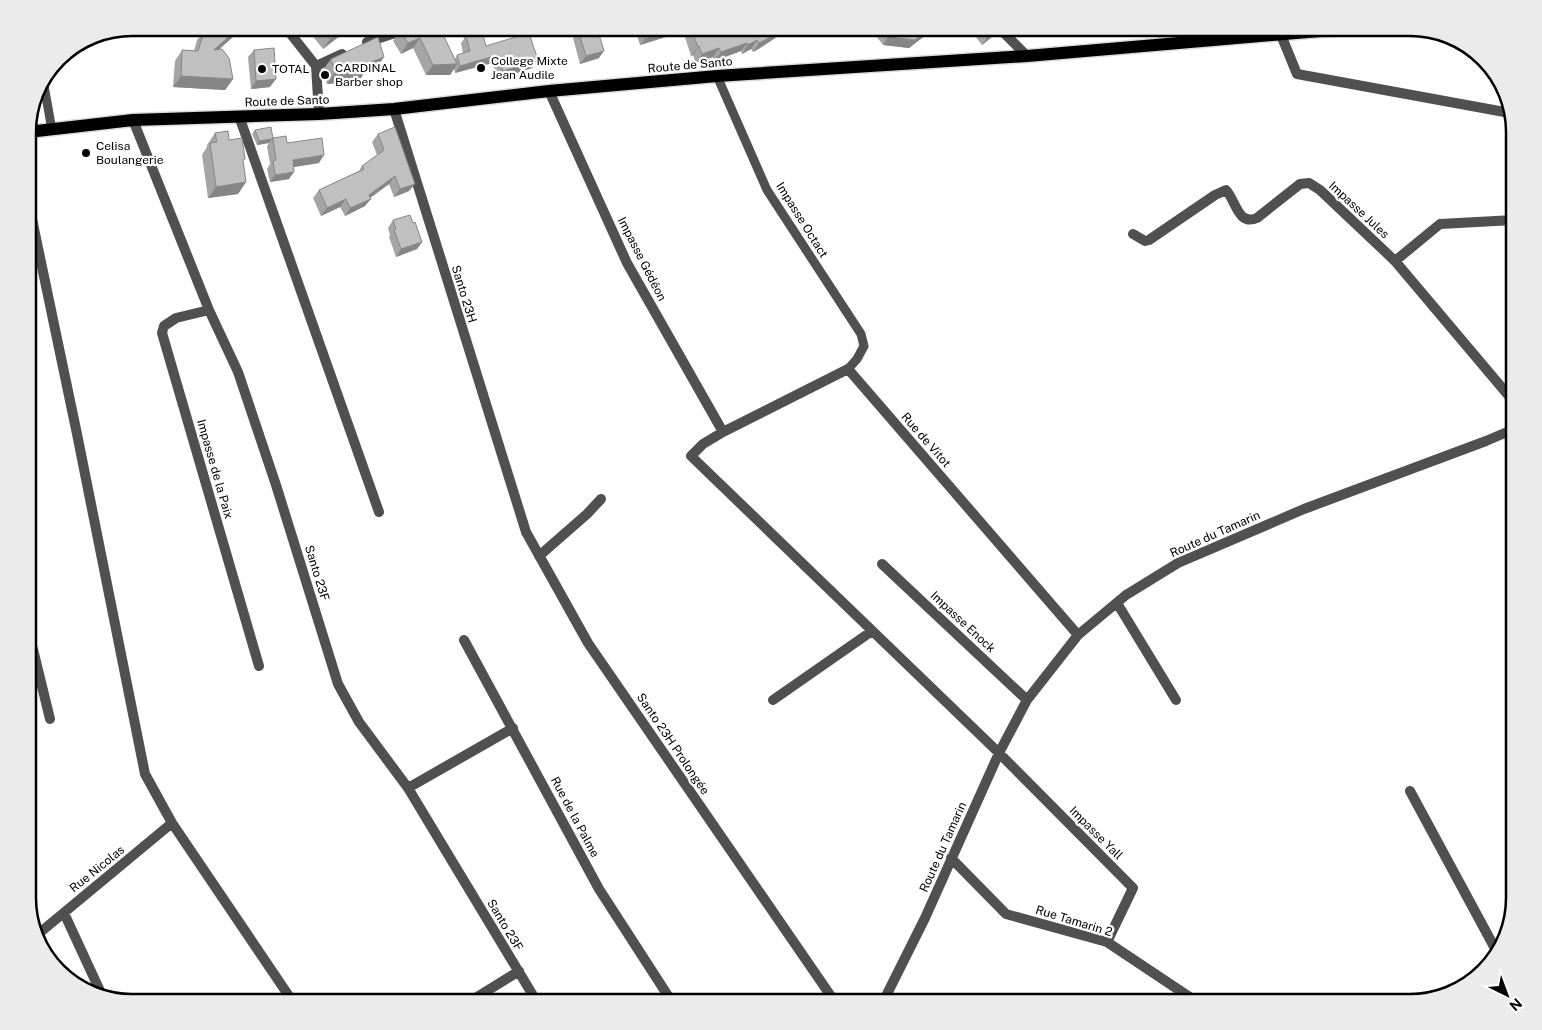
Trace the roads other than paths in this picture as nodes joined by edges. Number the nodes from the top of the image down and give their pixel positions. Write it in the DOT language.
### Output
graph roads {
  1 [pos="292,36"];
  2 [pos="389,36"];
  3 [pos="1007,36"];
  4 [pos="1269,36"];
  5 [pos="1281,36"];
  6 [pos="1027,56"];
  7 [pos="316,66"];
  8 [pos="717,76"];
  9 [pos="549,91"];
  10 [pos="45,92"];
  11 [pos="394,109"];
  12 [pos="1503,112"];
  13 [pos="319,114"];
  14 [pos="239,116"];
  15 [pos="133,120"];
  16 [pos="52,130"];
  17 [pos="36,131"];
  18 [pos="1506,220"];
  19 [pos="1133,234"];
  20 [pos="36,238"];
  21 [pos="1395,261"];
  22 [pos="209,310"];
  23 [pos="848,369"];
  24 [pos="1506,393"];
  25 [pos="722,432"];
  26 [pos="1506,433"];
  27 [pos="511,488"];
  28 [pos="601,499"];
  29 [pos="379,512"];
  30 [pos="539,556"];
  31 [pos="882,564"];
  32 [pos="1117,603"];
  33 [pos="872,631"];
  34 [pos="1078,635"];
  35 [pos="464,640"];
  36 [pos="36,662"];
  37 [pos="259,666"];
  38 [pos="773,700"];
  39 [pos="1027,700"];
  40 [pos="1176,700"];
  41 [pos="50,719"];
  42 [pos="512,728"];
  43 [pos="999,753"];
  44 [pos="408,788"];
  45 [pos="1410,791"];
  46 [pos="172,823"];
  47 [pos="951,858"];
  48 [pos="64,913"];
  49 [pos="42,931"];
  50 [pos="1107,942"];
  51 [pos="1493,945"];
  52 [pos="519,971"];
  53 [pos="99,988"];
  54 [pos="288,994"];
  55 [pos="482,994"];
  56 [pos="532,994"];
  57 [pos="667,994"];
  58 [pos="829,994"];
  59 [pos="887,994"];
  60 [pos="1185,994"];
  1 -- 7 [label="street"];
  2 -- 7 [label="street"];
  3 -- 6 [label="street"];
  4 -- 6 [label="main road, Route de Santo"];
  5 -- 12 [label="street"];
  6 -- 8 [label="main road, Route de Santo"];
  7 -- 13 [label="street"];
  8 -- 9 [label="main road, Route de Santo"];
  8 -- 23 [label="lane, Impasse Octact"];
  9 -- 11 [label="main road, Route de Santo"];
  9 -- 25 [label="street, Impasse Gédéon"];
  10 -- 16 [label="lane"];
  11 -- 13 [label="main road, Route de Santo"];
  11 -- 27 [label="street, Santo 23H"];
  13 -- 14 [label="main road, Route de Santo"];
  14 -- 15 [label="main road, Route de Santo"];
  14 -- 29 [label="street"];
  15 -- 16 [label="main road, Route de Santo"];
  15 -- 22 [label="street, Santo 23F"];
  16 -- 17 [label="main road, Route de Santo"];
  18 -- 21 [label="street"];
  19 -- 21 [label="street, Impasse Jules"];
  20 -- 46 [label="street"];
  21 -- 24 [label="street, Impasse Jules"];
  22 -- 37 [label="street, Impasse de la Paix"];
  22 -- 44 [label="street, Santo 23F"];
  23 -- 25 [label="street"];
  23 -- 34 [label="street, Rue de Vitot"];
  25 -- 33 [label="street"];
  26 -- 32 [label="street, Route du Tamarin"];
  27 -- 30 [label="street, Santo 23H Prolongée"];
  28 -- 30 [label="street"];
  30 -- 58 [label="street, Santo 23H Prolongée"];
  31 -- 39 [label="street, Impasse Enock"];
  32 -- 34 [label="street, Route du Tamarin"];
  32 -- 40 [label="street"];
  33 -- 38 [label="street"];
  33 -- 43 [label="street"];
  34 -- 39 [label="street, Route du Tamarin"];
  35 -- 42 [label="street, Rue de la Palme"];
  36 -- 41 [label="street"];
  39 -- 43 [label="street, Route du Tamarin"];
  42 -- 44 [label="street"];
  42 -- 57 [label="street, Rue de la Palme"];
  43 -- 47 [label="street, Route du Tamarin"];
  43 -- 50 [label="street, Impasse Yall"];
  44 -- 52 [label="street, Santo 23F"];
  45 -- 51 [label="street"];
  46 -- 48 [label="street, Rue Nicolas"];
  46 -- 54 [label="street"];
  47 -- 50 [label="street, Rue Tamarin 2"];
  47 -- 59 [label="street, Route du Tamarin"];
  48 -- 49 [label="street, Rue Nicolas"];
  48 -- 53 [label="street"];
  50 -- 60 [label="street, Rue Tamarin 2"];
  52 -- 55 [label="street"];
  52 -- 56 [label="street, Santo 23F"];
}
